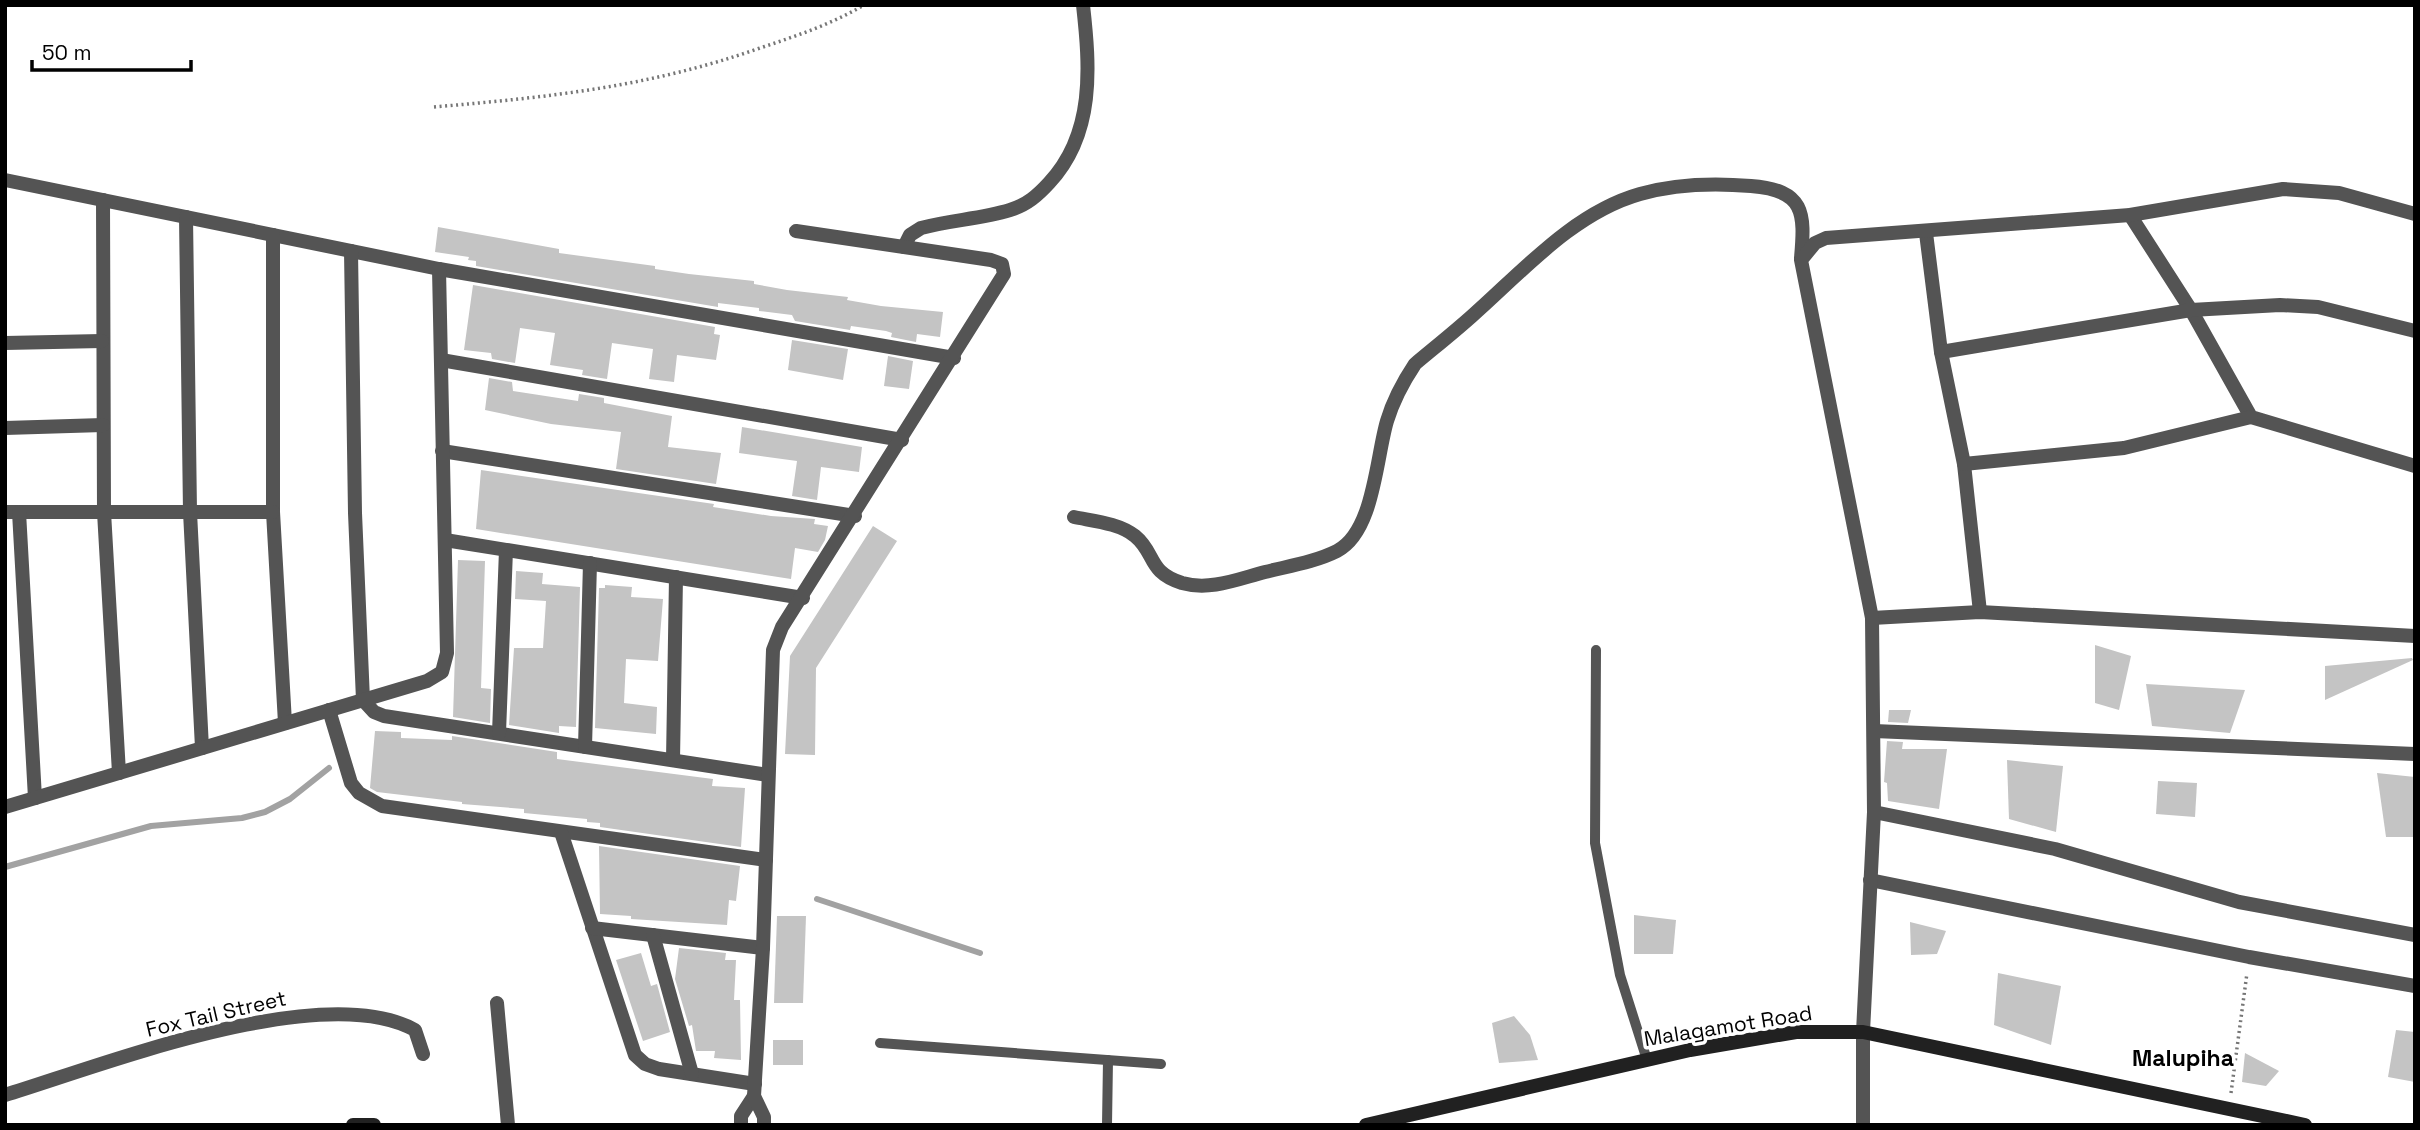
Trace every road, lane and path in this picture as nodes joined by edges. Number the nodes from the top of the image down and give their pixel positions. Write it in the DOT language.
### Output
graph roads {
  1 [pos="864,5"];
  2 [pos="1083,5"];
  3 [pos="434,107"];
  4 [pos="5,180"];
  5 [pos="103,200"];
  6 [pos="2415,214"];
  7 [pos="2130,215"];
  8 [pos="186,217"];
  9 [pos="796,231"];
  10 [pos="1926,233"];
  11 [pos="273,235"];
  12 [pos="904,247"];
  13 [pos="351,251"];
  14 [pos="1801,260"];
  15 [pos="439,269"];
  16 [pos="2191,310"];
  17 [pos="2415,331"];
  18 [pos="102,341"];
  19 [pos="5,343"];
  20 [pos="1941,352"];
  21 [pos="954,358"];
  22 [pos="441,360"];
  23 [pos="2251,417"];
  24 [pos="103,425"];
  25 [pos="5,428"];
  26 [pos="902,440"];
  27 [pos="442,451"];
  28 [pos="1964,464"];
  29 [pos="2415,466"];
  30 [pos="12,512"];
  31 [pos="104,512"];
  32 [pos="190,512"];
  33 [pos="273,512"];
  34 [pos="855,516"];
  35 [pos="1074,517"];
  36 [pos="444,540"];
  37 [pos="506,550"];
  38 [pos="590,563"];
  39 [pos="676,578"];
  40 [pos="803,598"];
  41 [pos="1980,612"];
  42 [pos="1872,618"];
  43 [pos="2415,636"];
  44 [pos="1596,650"];
  45 [pos="363,700"];
  46 [pos="329,710"];
  47 [pos="285,723"];
  48 [pos="1874,731"];
  49 [pos="499,733"];
  50 [pos="584,747"];
  51 [pos="202,748"];
  52 [pos="2415,754"];
  53 [pos="673,760"];
  54 [pos="119,773"];
  55 [pos="768,775"];
  56 [pos="35,798"];
  57 [pos="5,807"];
  58 [pos="1874,812"];
  59 [pos="561,832"];
  60 [pos="766,860"];
  61 [pos="1870,880"];
  62 [pos="592,928"];
  63 [pos="653,935"];
  64 [pos="2415,935"];
  65 [pos="763,948"];
  66 [pos="2249,957"];
  67 [pos="2415,986"];
  68 [pos="497,1003"];
  69 [pos="1863,1032"];
  70 [pos="880,1043"];
  71 [pos="423,1054"];
  72 [pos="1108,1060"];
  73 [pos="1647,1060"];
  74 [pos="1161,1064"];
  75 [pos="692,1074"];
  76 [pos="754,1090"];
  77 [pos="5,1095"];
  78 [pos="2228,1109"];
  79 [pos="353,1125"];
  80 [pos="374,1125"];
  81 [pos="508,1125"];
  82 [pos="741,1125"];
  83 [pos="764,1125"];
  84 [pos="1107,1125"];
  85 [pos="1366,1125"];
  86 [pos="1863,1125"];
  87 [pos="2305,1125"];
  1 -- 3 [label="path"];
  2 -- 12 [label="street"];
  4 -- 5 [label="street"];
  5 -- 8 [label="street"];
  5 -- 18 [label="street"];
  6 -- 7 [label="street"];
  7 -- 10 [label="street"];
  7 -- 16 [label="street"];
  8 -- 11 [label="street"];
  8 -- 32 [label="street"];
  9 -- 12 [label="street"];
  10 -- 14 [label="street"];
  10 -- 20 [label="street"];
  11 -- 13 [label="street"];
  11 -- 33 [label="street"];
  12 -- 21 [label="street"];
  13 -- 15 [label="street"];
  13 -- 45 [label="street"];
  14 -- 35 [label="street"];
  14 -- 42 [label="street"];
  15 -- 21 [label="street"];
  15 -- 22 [label="street"];
  16 -- 17 [label="street"];
  16 -- 20 [label="street"];
  16 -- 23 [label="street"];
  18 -- 19 [label="street"];
  18 -- 24 [label="street"];
  20 -- 28 [label="street"];
  21 -- 26 [label="street"];
  22 -- 26 [label="street"];
  22 -- 27 [label="street"];
  23 -- 28 [label="street"];
  23 -- 29 [label="street"];
  24 -- 25 [label="street"];
  24 -- 31 [label="street"];
  26 -- 34 [label="street"];
  27 -- 34 [label="street"];
  27 -- 36 [label="street"];
  28 -- 41 [label="street"];
  30 -- 31 [label="street"];
  30 -- 56 [label="street"];
  31 -- 32 [label="street"];
  31 -- 54 [label="street"];
  32 -- 33 [label="street"];
  32 -- 51 [label="street"];
  33 -- 47 [label="street"];
  34 -- 40 [label="street"];
  36 -- 37 [label="street"];
  36 -- 45 [label="street"];
  37 -- 38 [label="street"];
  37 -- 49 [label="street"];
  38 -- 39 [label="street"];
  38 -- 50 [label="street"];
  39 -- 40 [label="street"];
  39 -- 53 [label="street"];
  40 -- 55 [label="street"];
  41 -- 42 [label="street"];
  41 -- 43 [label="street"];
  42 -- 48 [label="street"];
  44 -- 73 [label="lane"];
  45 -- 46 [label="street"];
  45 -- 49 [label="street"];
  46 -- 47 [label="street"];
  46 -- 59 [label="street"];
  47 -- 51 [label="street"];
  48 -- 52 [label="street"];
  48 -- 58 [label="street"];
  49 -- 50 [label="street"];
  50 -- 53 [label="street"];
  51 -- 54 [label="street"];
  53 -- 55 [label="street"];
  54 -- 56 [label="street"];
  55 -- 60 [label="street"];
  56 -- 57 [label="street"];
  58 -- 61 [label="street"];
  58 -- 64 [label="street"];
  59 -- 60 [label="street"];
  59 -- 62 [label="street"];
  60 -- 65 [label="street"];
  61 -- 66 [label="street"];
  61 -- 69 [label="street"];
  62 -- 63 [label="street"];
  62 -- 75 [label="street"];
  63 -- 65 [label="street"];
  63 -- 75 [label="street"];
  65 -- 76 [label="street"];
  66 -- 67 [label="street"];
  66 -- 78 [label="path"];
  68 -- 81 [label="street"];
  69 -- 73 [label="street, Malagamot Road"];
  69 -- 78 [label="street, Malagamot Road"];
  69 -- 86 [label="street"];
  70 -- 72 [label="lane"];
  71 -- 77 [label="street, Fox Tail Street"];
  72 -- 74 [label="lane"];
  72 -- 84 [label="lane"];
  73 -- 85 [label="street, Malagamot Road"];
  75 -- 76 [label="street"];
  76 -- 82 [label="street"];
  76 -- 83 [label="street"];
  78 -- 87 [label="street, Malagamot Road"];
  79 -- 80 [label="street"];
}
